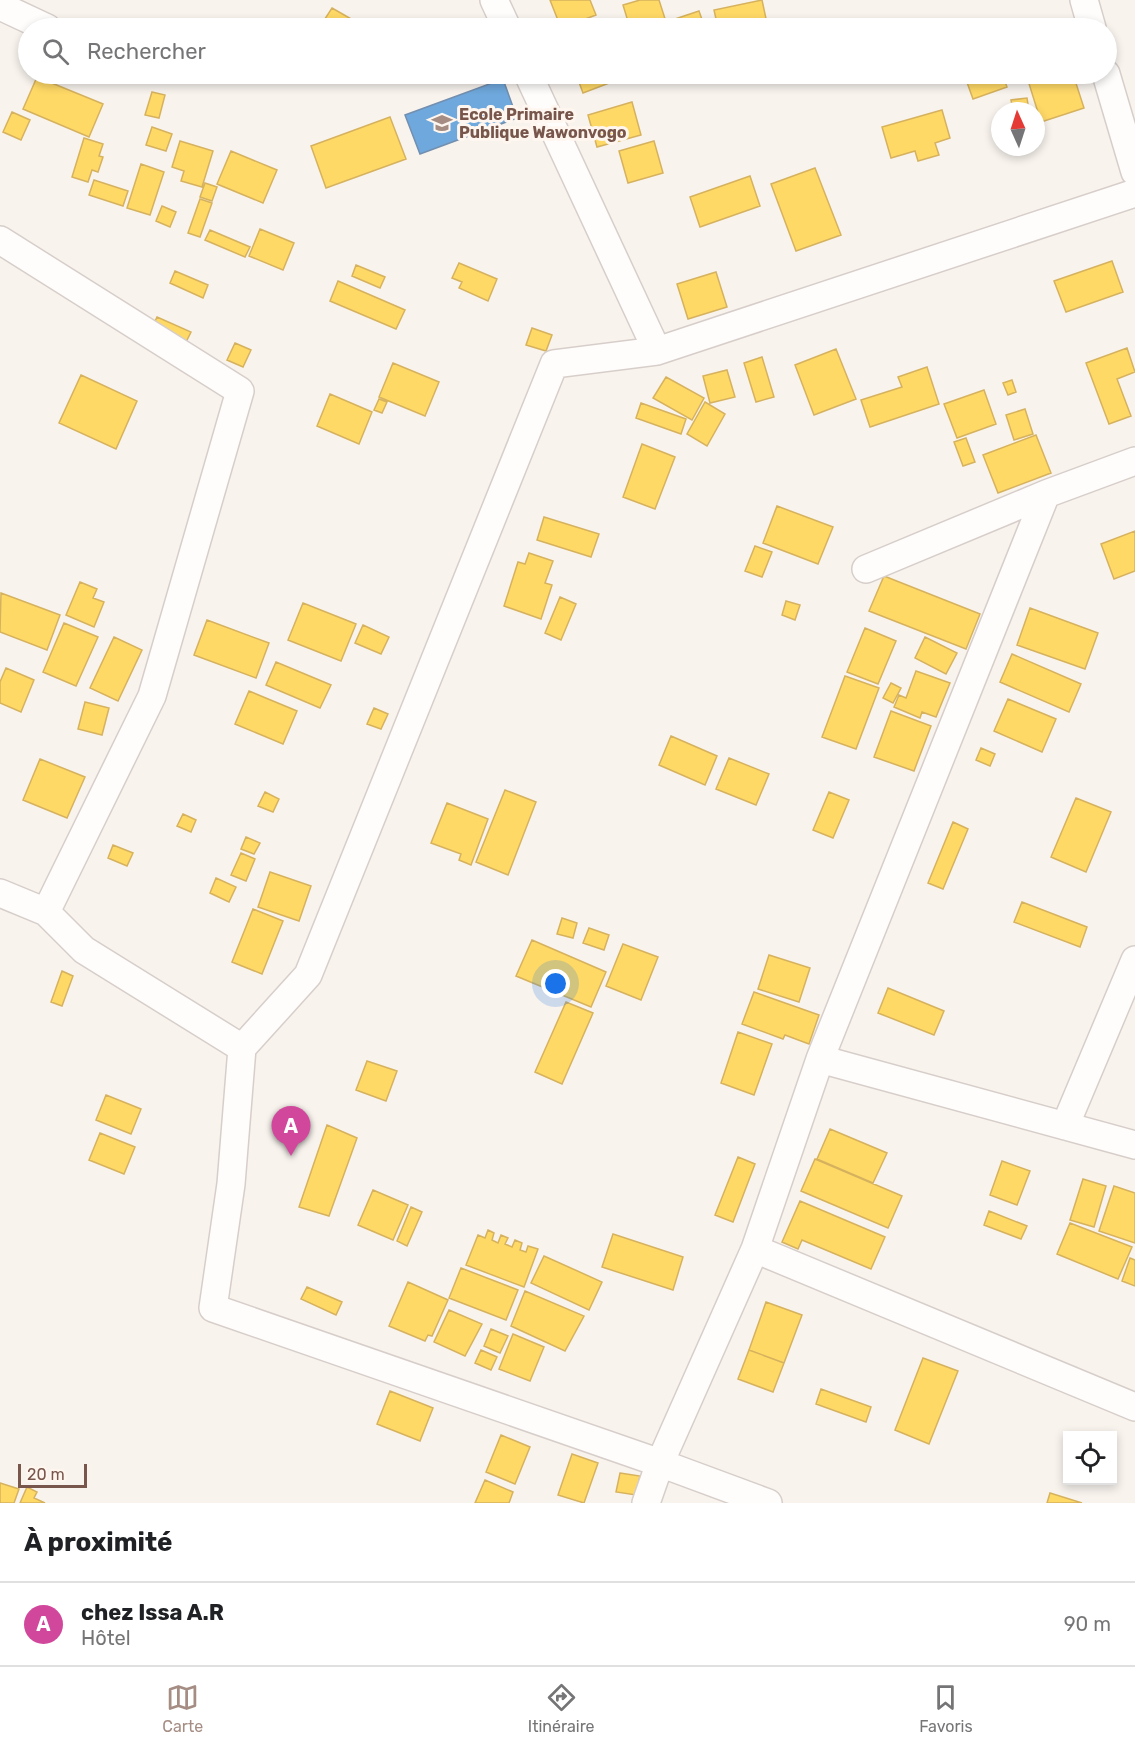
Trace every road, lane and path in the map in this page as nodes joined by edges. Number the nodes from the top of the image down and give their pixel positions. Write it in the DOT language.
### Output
graph roads {
  1 [pos="494,0"];
  2 [pos="1084,0"];
  3 [pos="0,6"];
  4 [pos="26,18"];
  5 [pos="502,18"];
  6 [pos="1089,18"];
  7 [pos="533,84"];
  8 [pos="1109,84"];
  9 [pos="1135,172"];
  10 [pos="1135,194"];
  11 [pos="0,240"];
  12 [pos="657,351"];
  13 [pos="1135,461"];
  14 [pos="1046,494"];
  15 [pos="866,569"];
  16 [pos="0,893"];
  17 [pos="46,912"];
  18 [pos="1135,960"];
  19 [pos="242,1048"];
  20 [pos="820,1059"];
  21 [pos="1065,1126"];
  22 [pos="1135,1144"];
  23 [pos="755,1249"];
  24 [pos="1135,1407"];
  25 [pos="660,1463"];
  26 [pos="646,1503"];
  27 [pos="768,1503"];
  1 -- 5 [label="street"];
  2 -- 6 [label="street"];
  3 -- 4 [label="street"];
  7 -- 12 [label="street"];
  8 -- 9 [label="street"];
  10 -- 12 [label="street"];
  11 -- 17 [label="street"];
  12 -- 19 [label="street"];
  13 -- 14 [label="street"];
  14 -- 15 [label="street"];
  14 -- 20 [label="street"];
  16 -- 17 [label="street"];
  17 -- 19 [label="street"];
  18 -- 21 [label="street"];
  19 -- 25 [label="street"];
  20 -- 21 [label="street"];
  20 -- 23 [label="street"];
  21 -- 22 [label="street"];
  23 -- 24 [label="street"];
  23 -- 25 [label="street"];
  25 -- 26 [label="street"];
  25 -- 27 [label="street"];
}
